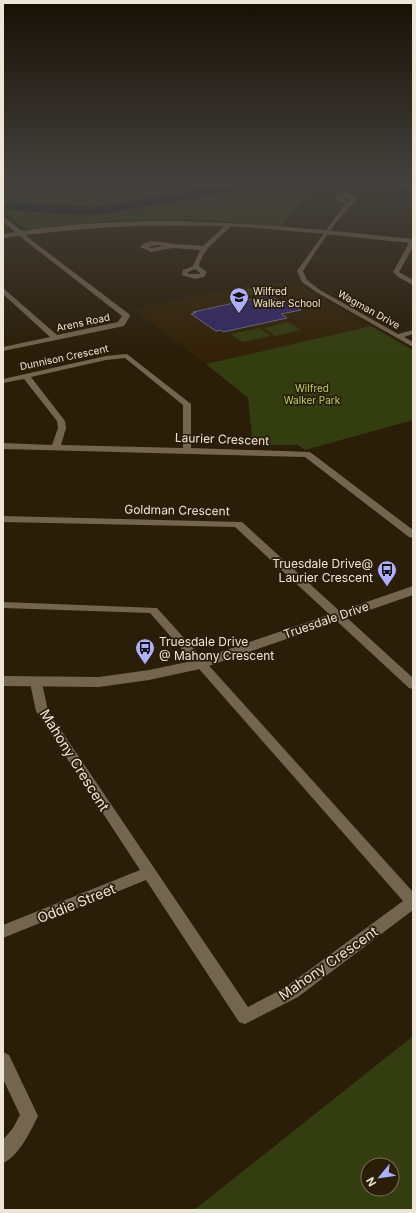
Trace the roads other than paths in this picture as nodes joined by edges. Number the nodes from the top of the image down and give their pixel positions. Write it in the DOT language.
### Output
graph roads {
  1 [pos="29,241"];
  2 [pos="213,241"];
  3 [pos="321,241"];
  4 [pos="413,241"];
  5 [pos="173,246"];
  6 [pos="205,248"];
  7 [pos="196,267"];
  8 [pos="413,283"];
  9 [pos="3,290"];
  10 [pos="413,332"];
  11 [pos="398,336"];
  12 [pos="56,338"];
  13 [pos="413,345"];
  14 [pos="3,349"];
  15 [pos="26,376"];
  16 [pos="3,381"];
  17 [pos="3,446"];
  18 [pos="56,447"];
  19 [pos="188,450"];
  20 [pos="3,519"];
  21 [pos="413,535"];
  22 [pos="413,590"];
  23 [pos="3,604"];
  24 [pos="338,616"];
  25 [pos="200,664"];
  26 [pos="3,681"];
  27 [pos="36,683"];
  28 [pos="413,685"];
  29 [pos="148,873"];
  30 [pos="3,932"];
  31 [pos="3,1060"];
  32 [pos="3,1154"];
  1 -- 12 [label="street, Arens Road"];
  2 -- 6 [label="street"];
  3 -- 11 [label="street, Wagman Drive"];
  4 -- 8 [label="street"];
  5 -- 6 [label="street"];
  6 -- 7 [label="street"];
  9 -- 12 [label="street"];
  10 -- 11 [label="street"];
  11 -- 13 [label="street, Wagman Drive"];
  12 -- 14 [label="street, Arens Road"];
  15 -- 16 [label="street, Dunnison Crescent"];
  15 -- 18 [label="street"];
  15 -- 19 [label="street, Dunnison Crescent"];
  17 -- 18 [label="street, Laurier Crescent"];
  18 -- 19 [label="street, Laurier Crescent"];
  19 -- 21 [label="street, Laurier Crescent"];
  20 -- 24 [label="street, Goldman Crescent"];
  22 -- 24 [label="street, Truesdale Drive"];
  23 -- 25 [label="street"];
  24 -- 25 [label="street, Truesdale Drive"];
  24 -- 28 [label="street, Goldman Crescent"];
  25 -- 27 [label="street, Truesdale Drive"];
  25 -- 29 [label="street, Mahony Crescent"];
  26 -- 27 [label="street, Truesdale Drive"];
  27 -- 29 [label="street, Mahony Crescent"];
  29 -- 30 [label="street, Oddie Street"];
  31 -- 32 [label="street"];
}
